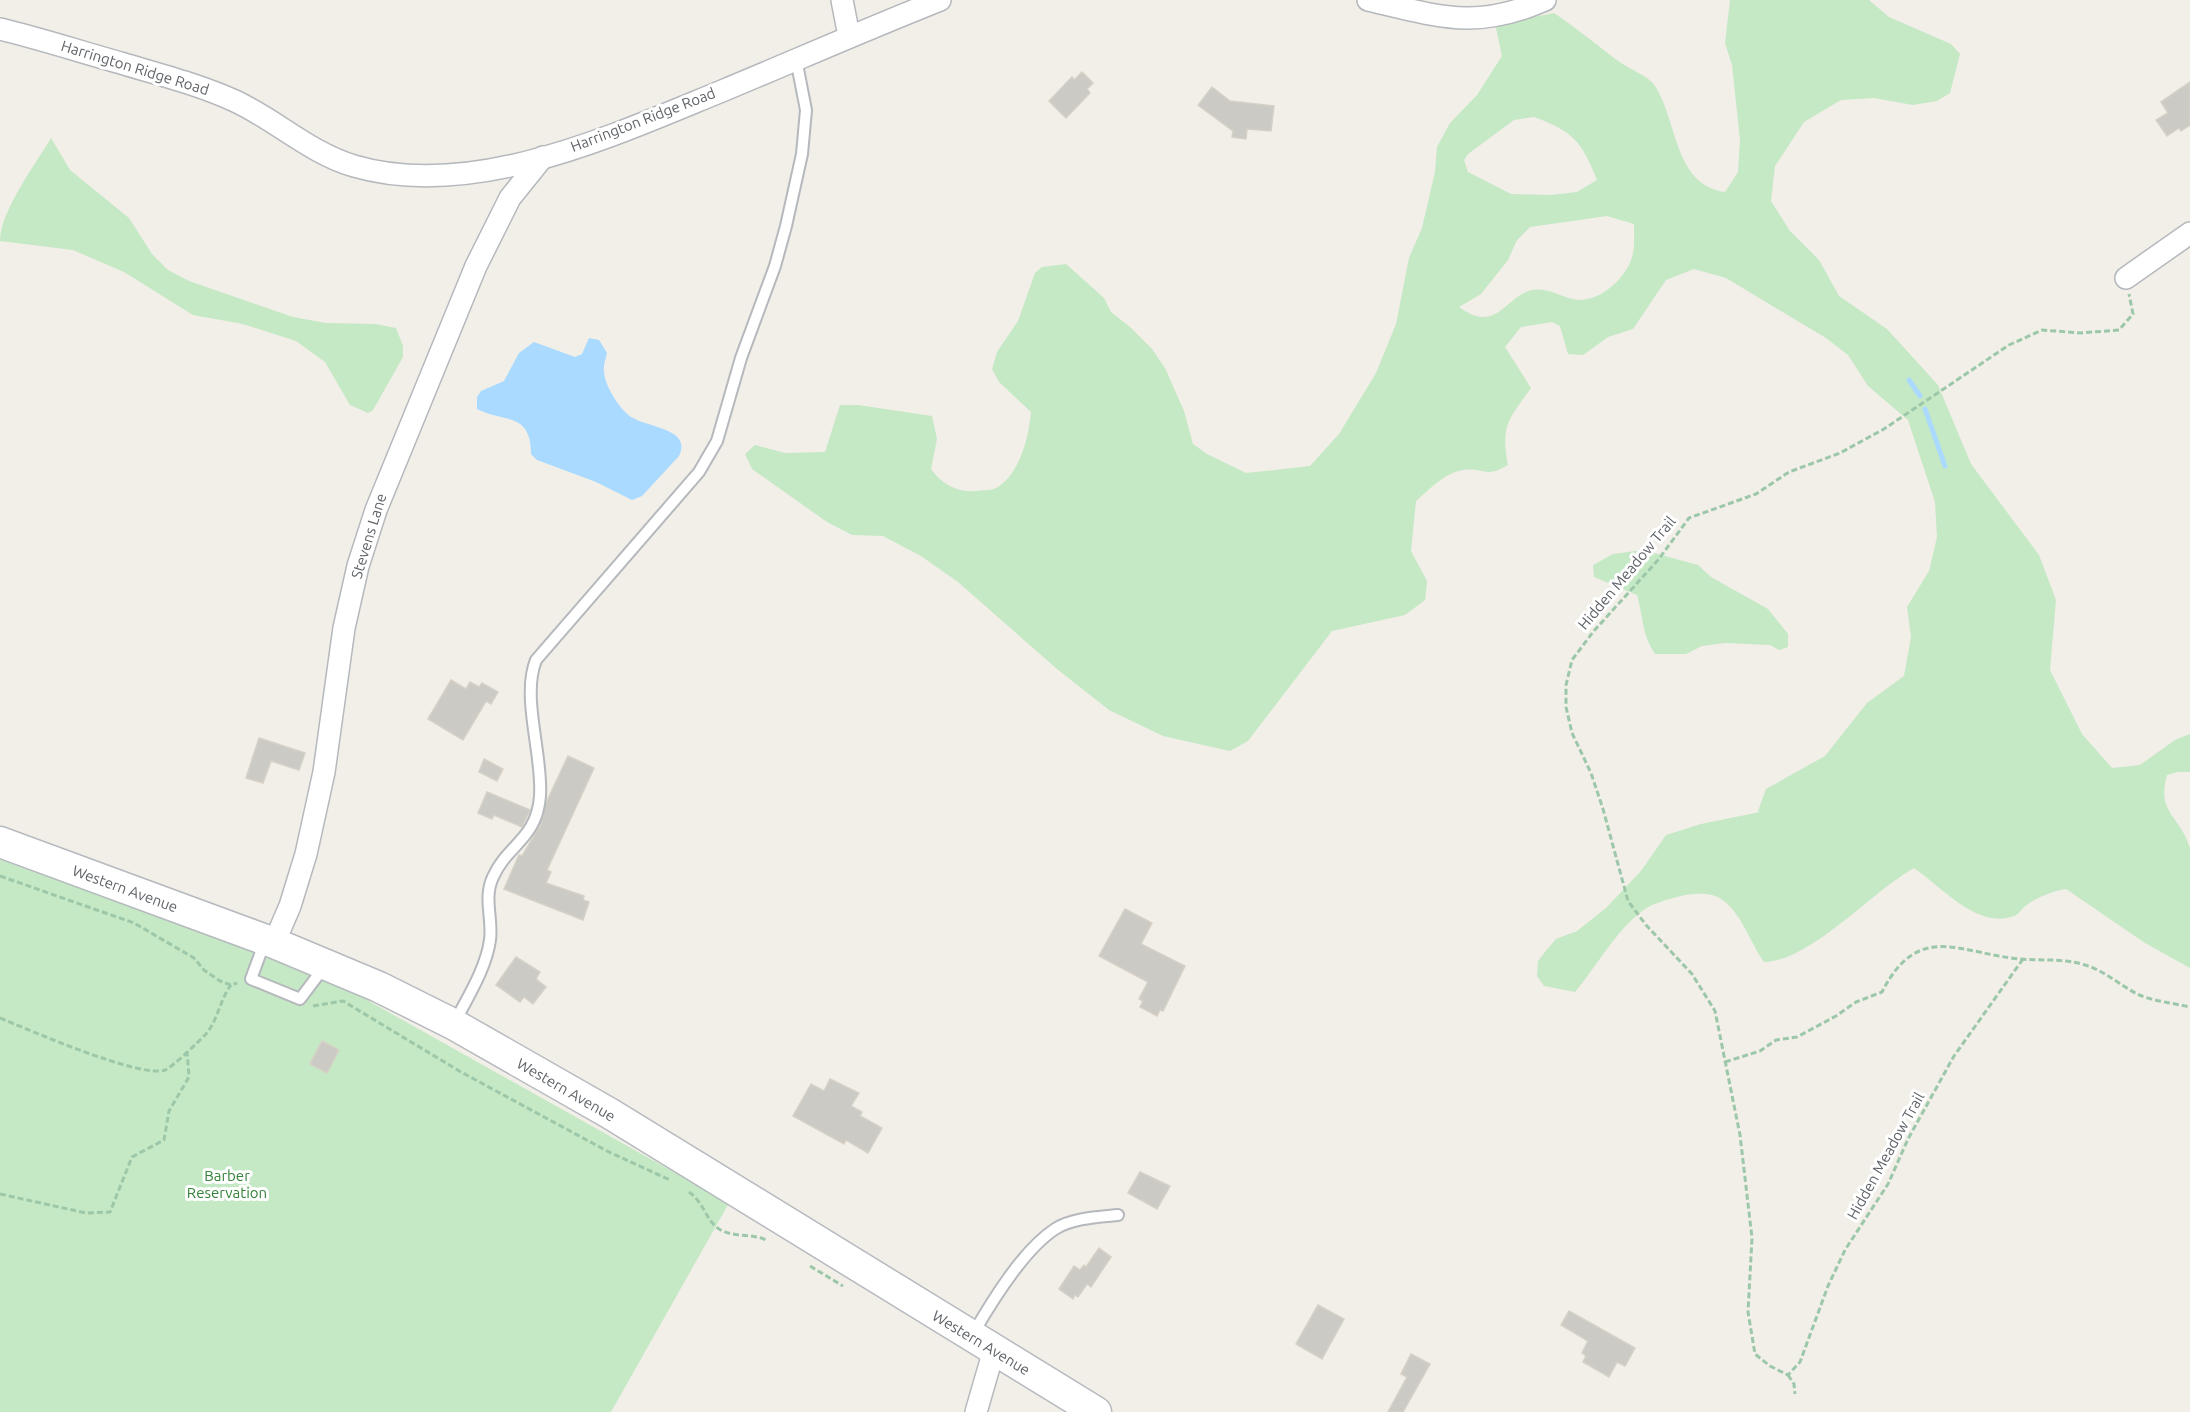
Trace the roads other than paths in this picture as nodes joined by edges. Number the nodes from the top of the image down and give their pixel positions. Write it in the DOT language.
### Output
graph roads {
  1 [pos="842,0"];
  2 [pos="940,0"];
  3 [pos="1368,0"];
  4 [pos="1545,0"];
  5 [pos="0,29"];
  6 [pos="849,36"];
  7 [pos="796,59"];
  8 [pos="543,157"];
  9 [pos="2190,233"];
  10 [pos="2126,278"];
  11 [pos="0,842"];
  12 [pos="269,942"];
  13 [pos="325,965"];
  14 [pos="453,1024"];
  15 [pos="1118,1215"];
  16 [pos="983,1344"];
  17 [pos="976,1412"];
  18 [pos="1096,1412"];
  1 -- 6 [label="street"];
  2 -- 6 [label="street, Harrington Ridge Road"];
  3 -- 4 [label="street"];
  5 -- 8 [label="street, Harrington Ridge Road"];
  6 -- 7 [label="street, Harrington Ridge Road"];
  7 -- 8 [label="street, Harrington Ridge Road"];
  7 -- 14 [label="lane"];
  8 -- 12 [label="street, Stevens Lane"];
  9 -- 10 [label="street"];
  11 -- 12 [label="street, Western Avenue"];
  12 -- 13 [label="street, Western Avenue"];
  12 -- 13 [label="lane"];
  13 -- 14 [label="street, Western Avenue"];
  14 -- 16 [label="street, Western Avenue"];
  15 -- 16 [label="lane"];
  16 -- 17 [label="street"];
  16 -- 18 [label="street, Western Avenue"];
}
